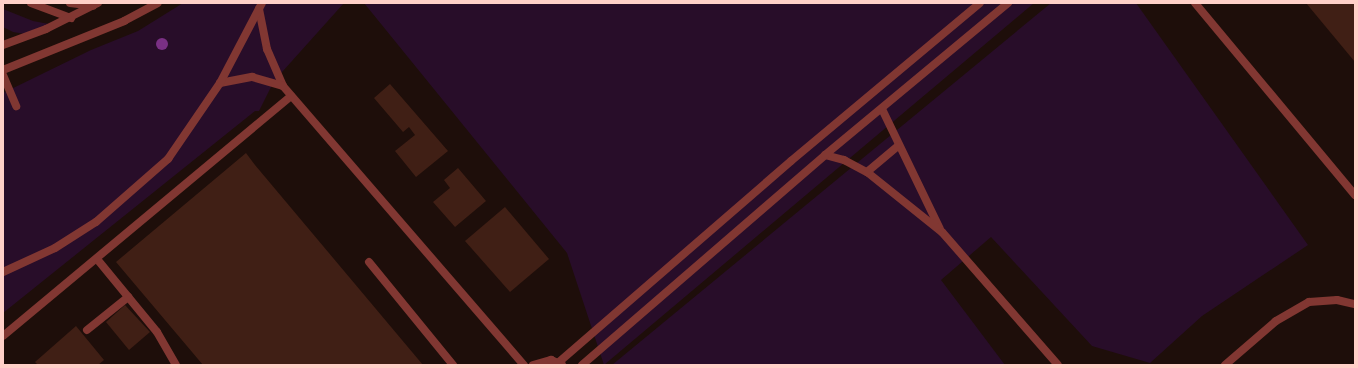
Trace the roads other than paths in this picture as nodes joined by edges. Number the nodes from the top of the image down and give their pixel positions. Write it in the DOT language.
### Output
graph roads {
  1 [pos="31,3"];
  2 [pos="70,3"];
  3 [pos="158,3"];
  4 [pos="980,3"];
  5 [pos="1008,3"];
  6 [pos="1195,3"];
  7 [pos="96,4"];
  8 [pos="261,6"];
  9 [pos="71,18"];
  10 [pos="3,45"];
  11 [pos="3,70"];
  12 [pos="3,75"];
  13 [pos="220,83"];
  14 [pos="283,86"];
  15 [pos="291,96"];
  16 [pos="16,106"];
  17 [pos="882,109"];
  18 [pos="898,146"];
  19 [pos="825,155"];
  20 [pos="867,172"];
  21 [pos="1355,195"];
  22 [pos="942,232"];
  23 [pos="96,259"];
  24 [pos="369,262"];
  25 [pos="3,272"];
  26 [pos="128,297"];
  27 [pos="1355,304"];
  28 [pos="87,330"];
  29 [pos="3,336"];
  30 [pos="561,364"];
  31 [pos="176,365"];
  32 [pos="453,365"];
  33 [pos="524,365"];
  34 [pos="533,365"];
  35 [pos="582,365"];
  36 [pos="1058,365"];
  37 [pos="1225,365"];
  1 -- 9 [label="street"];
  2 -- 7 [label="street"];
  3 -- 11 [label="street"];
  4 -- 30 [label="street"];
  5 -- 17 [label="street"];
  6 -- 21 [label="street"];
  7 -- 9 [label="street"];
  8 -- 13 [label="street"];
  8 -- 14 [label="street"];
  9 -- 10 [label="street"];
  12 -- 16 [label="street"];
  13 -- 14 [label="street"];
  13 -- 25 [label="street"];
  14 -- 15 [label="street"];
  15 -- 23 [label="street"];
  15 -- 33 [label="street"];
  17 -- 18 [label="street"];
  17 -- 19 [label="street"];
  18 -- 20 [label="street"];
  18 -- 22 [label="street"];
  19 -- 20 [label="street"];
  19 -- 35 [label="street"];
  20 -- 22 [label="street"];
  22 -- 36 [label="street"];
  23 -- 26 [label="street"];
  23 -- 29 [label="street"];
  24 -- 32 [label="street"];
  26 -- 28 [label="street"];
  26 -- 31 [label="street"];
  27 -- 37 [label="street"];
  30 -- 34 [label="street"];
}
